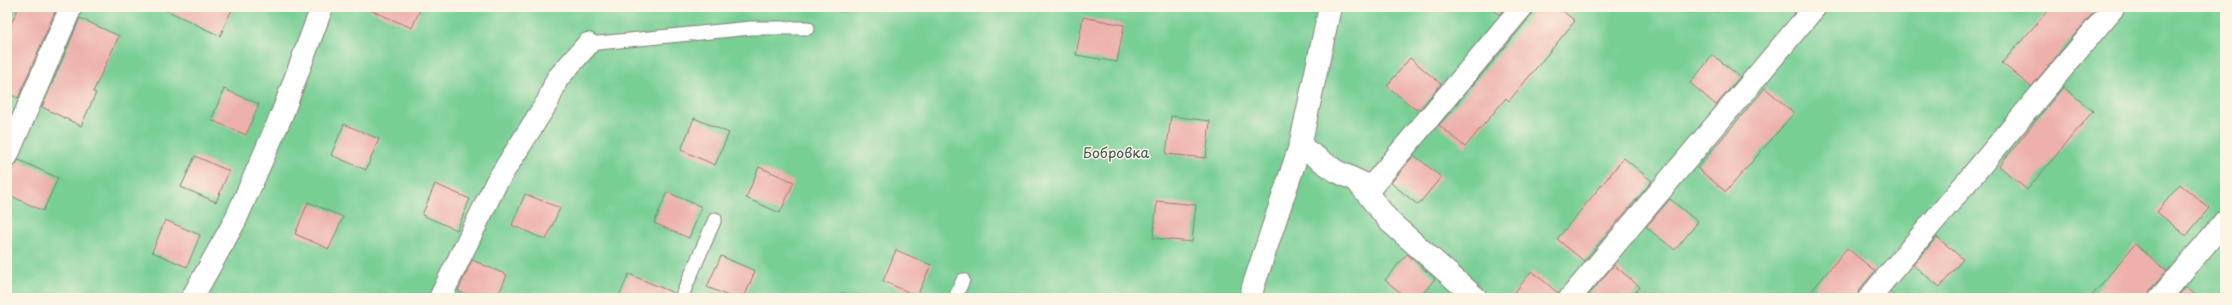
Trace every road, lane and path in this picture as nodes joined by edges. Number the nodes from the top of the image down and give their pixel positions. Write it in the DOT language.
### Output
graph roads {
  1 [pos="72,7"];
  2 [pos="322,7"];
  3 [pos="1330,7"];
  4 [pos="1522,7"];
  5 [pos="1815,7"];
  6 [pos="2114,7"];
  7 [pos="808,28"];
  8 [pos="588,44"];
  9 [pos="1300,146"];
  10 [pos="7,156"];
  11 [pos="1358,181"];
  12 [pos="715,219"];
  13 [pos="2225,221"];
  14 [pos="963,280"];
  15 [pos="192,298"];
  16 [pos="440,298"];
  17 [pos="682,298"];
  18 [pos="956,298"];
  19 [pos="1251,298"];
  20 [pos="1476,298"];
  21 [pos="1570,298"];
  22 [pos="1870,298"];
  23 [pos="2160,298"];
  1 -- 10 [label="street"];
  2 -- 15 [label="street"];
  3 -- 9 [label="street"];
  4 -- 11 [label="street"];
  5 -- 21 [label="street"];
  6 -- 22 [label="street"];
  7 -- 8 [label="lane"];
  8 -- 16 [label="street"];
  9 -- 11 [label="street"];
  9 -- 19 [label="street"];
  11 -- 20 [label="street"];
  12 -- 17 [label="lane"];
  13 -- 23 [label="street"];
  14 -- 18 [label="lane"];
}
